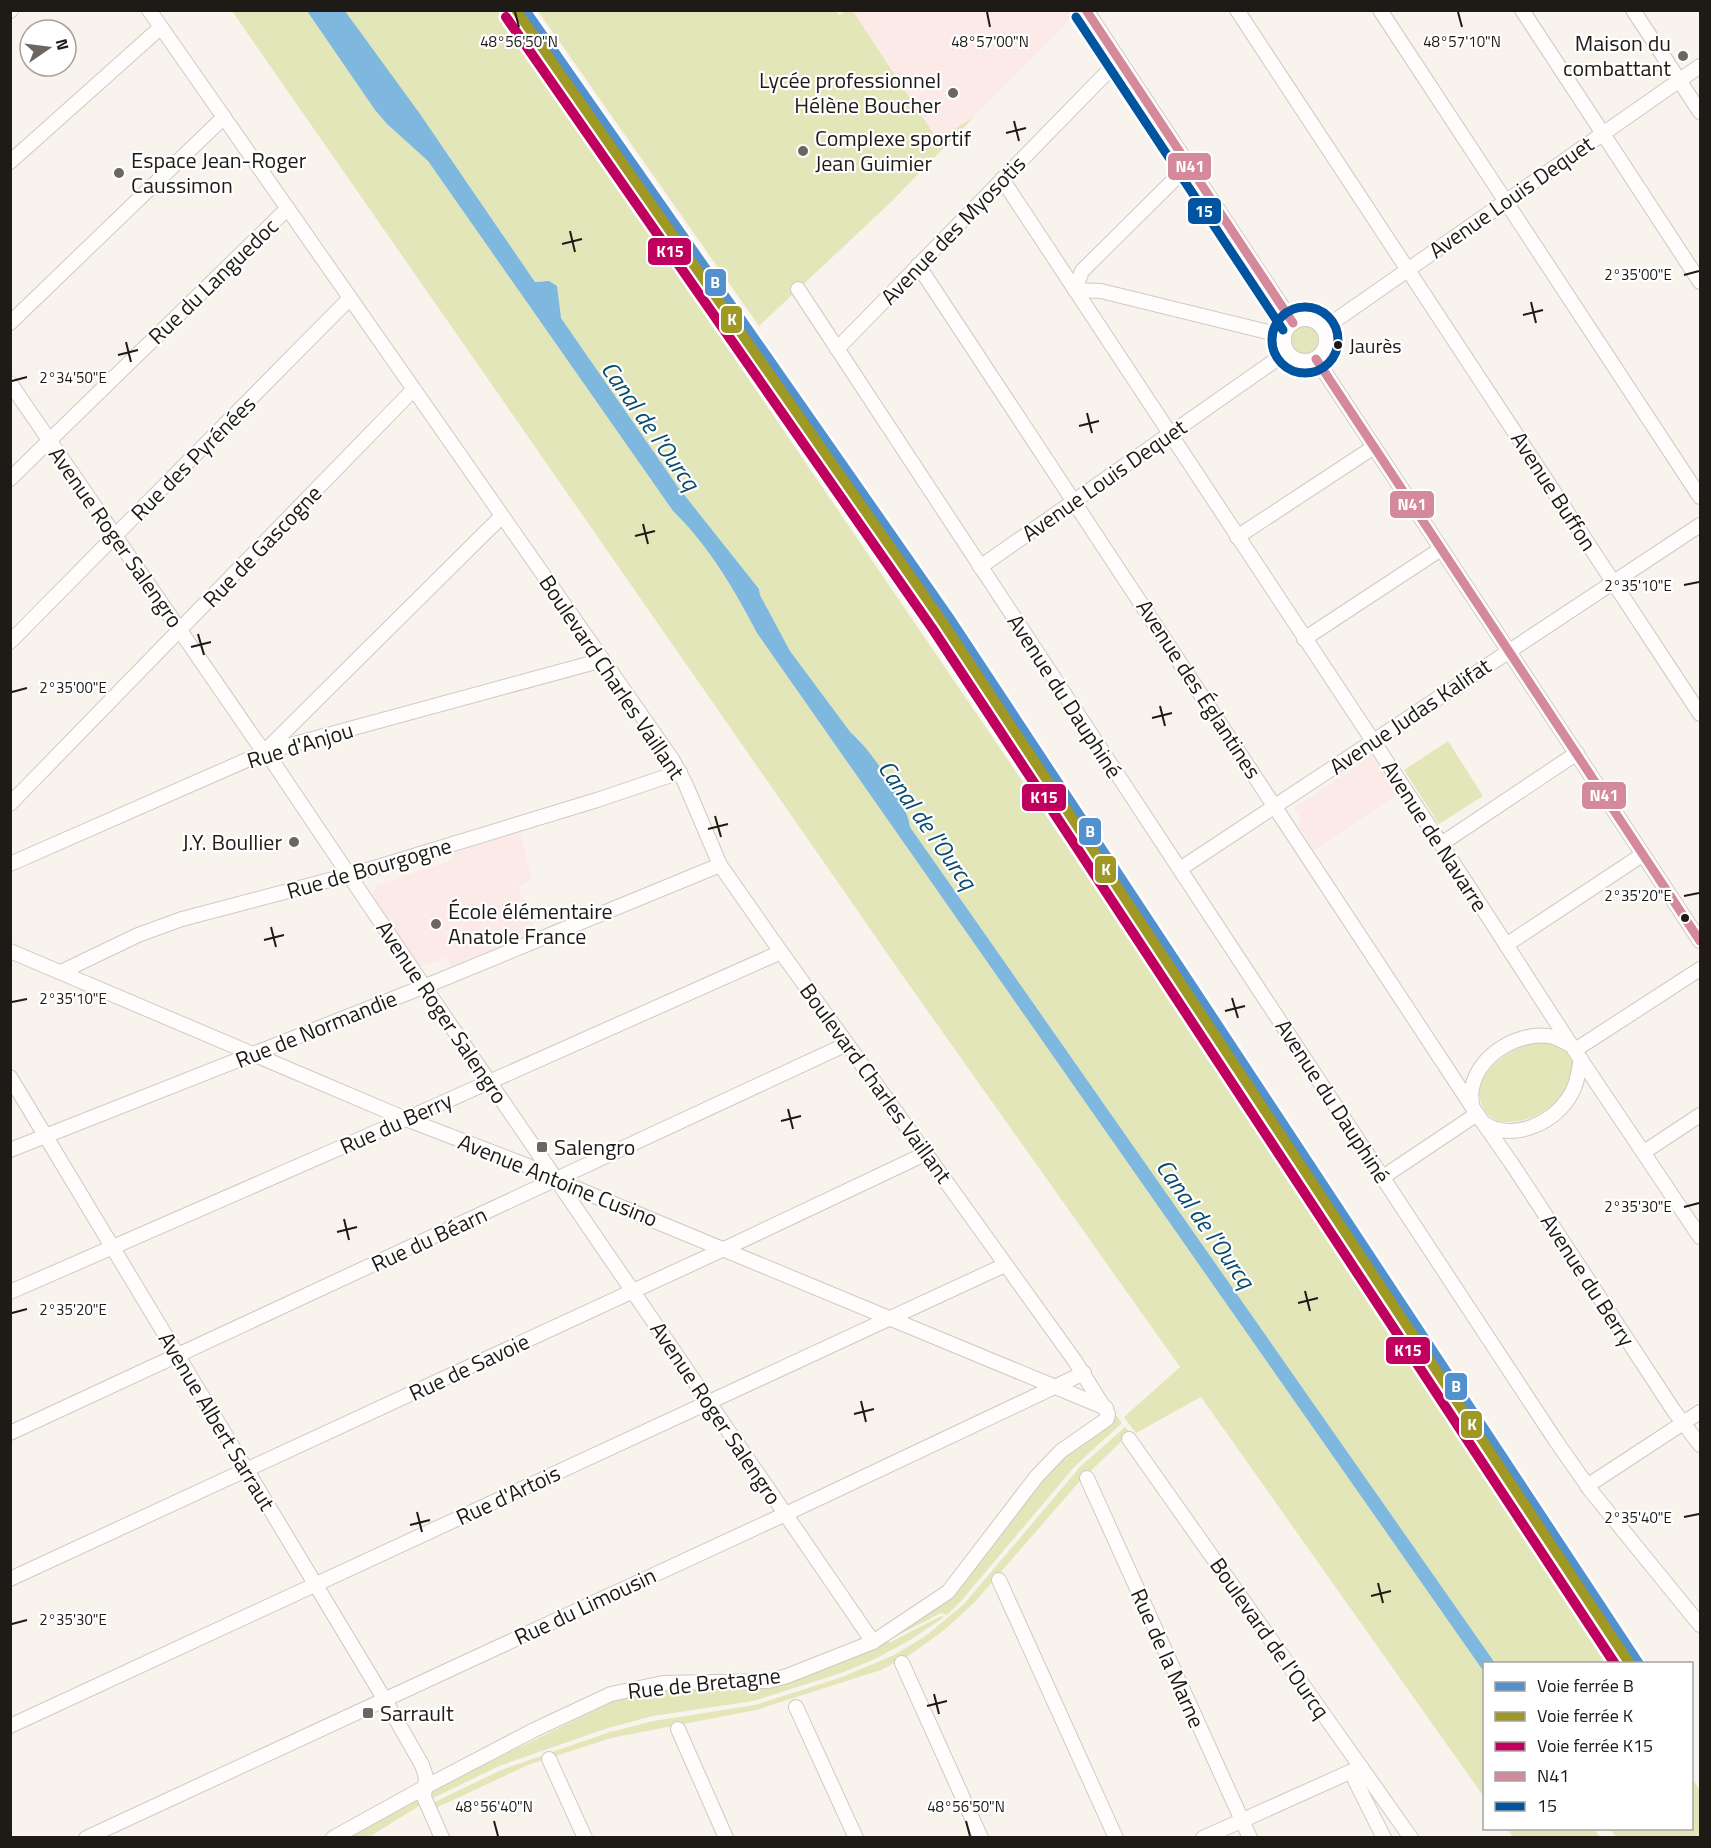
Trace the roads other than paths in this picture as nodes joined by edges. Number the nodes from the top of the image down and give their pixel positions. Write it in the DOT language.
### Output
graph roads {
  1 [pos="149,10"];
  2 [pos="1086,10"];
  3 [pos="1238,10"];
  4 [pos="1380,10"];
  5 [pos="1522,10"];
  6 [pos="1634,10"];
  7 [pos="160,28"];
  8 [pos="1119,60"];
  9 [pos="1701,66"];
  10 [pos="1680,81"];
  11 [pos="1701,112"];
  12 [pos="224,117"];
  13 [pos="1603,134"];
  14 [pos="10,162"];
  15 [pos="1188,166"];
  16 [pos="1002,179"];
  17 [pos="1506,201"];
  18 [pos="287,209"];
  19 [pos="918,265"];
  20 [pos="1408,269"];
  21 [pos="1701,282"];
  22 [pos="798,289"];
  23 [pos="1075,290"];
  24 [pos="350,298"];
  25 [pos="10,323"];
  26 [pos="1293,323"];
  27 [pos="1323,328"];
  28 [pos="1284,336"];
  29 [pos="837,349"];
  30 [pos="1287,352"];
  31 [pos="1316,359"];
  32 [pos="10,383"];
  33 [pos="413,390"];
  34 [pos="1170,434"];
  35 [pos="50,441"];
  36 [pos="1374,447"];
  37 [pos="10,479"];
  38 [pos="1701,497"];
  39 [pos="1074,499"];
  40 [pos="501,517"];
  41 [pos="1701,525"];
  42 [pos="116,536"];
  43 [pos="1237,537"];
  44 [pos="1441,549"];
  45 [pos="980,567"];
  46 [pos="1614,581"];
  47 [pos="180,630"];
  48 [pos="1304,639"];
  49 [pos="10,642"];
  50 [pos="1509,650"];
  51 [pos="603,660"];
  52 [pos="1701,714"];
  53 [pos="1372,741"];
  54 [pos="265,752"];
  55 [pos="1576,753"];
  56 [pos="680,772"];
  57 [pos="10,804"];
  58 [pos="1275,805"];
  59 [pos="1441,844"];
  60 [pos="1642,855"];
  61 [pos="10,864"];
  62 [pos="720,865"];
  63 [pos="1180,869"];
  64 [pos="349,875"];
  65 [pos="1701,941"];
  66 [pos="1506,945"];
  67 [pos="10,951"];
  68 [pos="781,952"];
  69 [pos="1701,969"];
  70 [pos="61,972"];
  71 [pos="423,985"];
  72 [pos="847,1044"];
  73 [pos="1576,1052"];
  74 [pos="254,1054"];
  75 [pos="10,1077"];
  76 [pos="489,1082"];
  77 [pos="1478,1115"];
  78 [pos="1701,1115"];
  79 [pos="406,1119"];
  80 [pos="46,1136"];
  81 [pos="10,1150"];
  82 [pos="1644,1152"];
  83 [pos="927,1154"];
  84 [pos="1383,1177"];
  85 [pos="556,1180"];
  86 [pos="1701,1237"];
  87 [pos="113,1247"];
  88 [pos="724,1249"];
  89 [pos="1005,1265"];
  90 [pos="633,1290"];
  91 [pos="10,1292"];
  92 [pos="890,1318"];
  93 [pos="177,1355"];
  94 [pos="1084,1373"];
  95 [pos="1056,1388"];
  96 [pos="709,1403"];
  97 [pos="1106,1408"];
  98 [pos="1701,1412"];
  99 [pos="1683,1423"];
  100 [pos="10,1433"];
  101 [pos="1130,1439"];
  102 [pos="1701,1445"];
  103 [pos="246,1470"];
  104 [pos="1087,1478"];
  105 [pos="1587,1486"];
  106 [pos="785,1514"];
  107 [pos="10,1579"];
  108 [pos="999,1580"];
  109 [pos="315,1585"];
  110 [pos="1701,1625"];
  111 [pos="873,1642"];
  112 [pos="902,1663"];
  113 [pos="385,1700"];
  114 [pos="796,1707"];
  115 [pos="10,1726"];
  116 [pos="678,1729"];
  117 [pos="549,1759"];
  118 [pos="1361,1767"];
  119 [pos="427,1786"];
  120 [pos="1242,1820"];
  121 [pos="1398,1820"];
  122 [pos="1382,1834"];
  123 [pos="86,1838"];
  124 [pos="333,1838"];
  125 [pos="442,1838"];
  126 [pos="585,1838"];
  127 [pos="726,1838"];
  128 [pos="856,1838"];
  129 [pos="981,1838"];
  130 [pos="1116,1838"];
  131 [pos="1203,1838"];
  132 [pos="1250,1838"];
  133 [pos="1411,1838"];
  1 -- 7 [label="street, Boulevard Charles Vaillant"];
  2 -- 8 [label="street"];
  3 -- 20 [label="street, Avenue Buffon"];
  4 -- 17 [label="street"];
  5 -- 13 [label="street"];
  6 -- 10 [label="street"];
  7 -- 12 [label="street, Boulevard Charles Vaillant"];
  7 -- 14 [label="street"];
  8 -- 15 [label="street"];
  8 -- 16 [label="street, Avenue des Myosotis"];
  9 -- 10 [label="street, Avenue Louis Dequet"];
  10 -- 11 [label="street"];
  10 -- 13 [label="street, Avenue Louis Dequet"];
  12 -- 18 [label="street, Boulevard Charles Vaillant"];
  12 -- 25 [label="street"];
  13 -- 17 [label="street, Avenue Louis Dequet"];
  13 -- 21 [label="street"];
  15 -- 23 [label="street"];
  15 -- 26 [label="street"];
  16 -- 19 [label="street, Avenue des Myosotis"];
  16 -- 23 [label="street, Avenue de Navarre"];
  17 -- 20 [label="street, Avenue Louis Dequet"];
  17 -- 38 [label="street"];
  18 -- 24 [label="street, Boulevard Charles Vaillant"];
  18 -- 35 [label="street, Rue du Languedoc"];
  19 -- 29 [label="street, Avenue des Myosotis"];
  19 -- 39 [label="street, Avenue des Églantines"];
  20 -- 27 [label="street, Avenue Louis Dequet"];
  20 -- 46 [label="street, Avenue Buffon"];
  22 -- 29 [label="street, Avenue du Dauphiné"];
  23 -- 28 [label="street"];
  23 -- 34 [label="street, Avenue de Navarre"];
  24 -- 33 [label="street, Boulevard Charles Vaillant"];
  24 -- 42 [label="street, Rue des Pyrénées"];
  26 -- 27 [label="street"];
  26 -- 28 [label="street"];
  27 -- 31 [label="street"];
  28 -- 30 [label="street"];
  29 -- 45 [label="street, Avenue du Dauphiné"];
  30 -- 31 [label="street"];
  30 -- 34 [label="street, Avenue Louis Dequet"];
  31 -- 36 [label="street"];
  32 -- 35 [label="street, Avenue Roger Salengro"];
  33 -- 40 [label="street, Boulevard Charles Vaillant"];
  33 -- 47 [label="street, Rue de Gascogne"];
  34 -- 39 [label="street, Avenue Louis Dequet"];
  34 -- 43 [label="street, Avenue de Navarre"];
  35 -- 37 [label="street, Rue du Languedoc"];
  35 -- 42 [label="street, Avenue Roger Salengro"];
  36 -- 43 [label="street"];
  36 -- 44 [label="street"];
  39 -- 45 [label="street, Avenue Louis Dequet"];
  39 -- 58 [label="street, Avenue des Églantines"];
  40 -- 51 [label="street, Boulevard Charles Vaillant"];
  40 -- 54 [label="street"];
  41 -- 46 [label="street, Avenue Judas Kalifat"];
  42 -- 47 [label="street, Avenue Roger Salengro"];
  42 -- 49 [label="street, Rue des Pyrénées"];
  43 -- 48 [label="street, Avenue de Navarre"];
  44 -- 48 [label="street"];
  44 -- 50 [label="street"];
  45 -- 63 [label="street, Avenue du Dauphiné"];
  46 -- 50 [label="street, Avenue Judas Kalifat"];
  46 -- 52 [label="street, Avenue Buffon"];
  47 -- 54 [label="street, Avenue Roger Salengro"];
  47 -- 57 [label="street, Rue de Gascogne"];
  48 -- 53 [label="street, Avenue de Navarre"];
  50 -- 53 [label="street, Avenue Judas Kalifat"];
  50 -- 55 [label="street"];
  51 -- 54 [label="street, Rue d'Anjou"];
  51 -- 56 [label="street, Boulevard Charles Vaillant"];
  53 -- 58 [label="street, Avenue Judas Kalifat"];
  53 -- 59 [label="street, Avenue de Navarre"];
  54 -- 61 [label="street, Rue d'Anjou"];
  54 -- 64 [label="street, Avenue Roger Salengro"];
  55 -- 59 [label="street"];
  55 -- 60 [label="street"];
  56 -- 62 [label="street, Boulevard Charles Vaillant"];
  56 -- 64 [label="street, Rue de Bourgogne"];
  58 -- 63 [label="street, Avenue Judas Kalifat"];
  58 -- 77 [label="street, Avenue des Églantines"];
  59 -- 66 [label="street, Avenue de Navarre"];
  60 -- 65 [label="street"];
  60 -- 66 [label="street"];
  62 -- 68 [label="street, Boulevard Charles Vaillant"];
  62 -- 71 [label="street, Rue de Normandie"];
  63 -- 84 [label="street, Avenue du Dauphiné"];
  64 -- 70 [label="street, Rue de Bourgogne"];
  64 -- 71 [label="street, Avenue Roger Salengro"];
  66 -- 73 [label="street, Avenue de Navarre"];
  67 -- 70 [label="street, Avenue Antoine Cusino"];
  68 -- 72 [label="street, Boulevard Charles Vaillant"];
  68 -- 76 [label="street, Rue du Berry"];
  69 -- 73 [label="street"];
  70 -- 74 [label="street, Avenue Antoine Cusino"];
  71 -- 74 [label="street, Rue de Normandie"];
  71 -- 76 [label="street, Avenue Roger Salengro"];
  72 -- 83 [label="street, Boulevard Charles Vaillant"];
  72 -- 85 [label="street, Rue du Béarn"];
  73 -- 77 [label="street"];
  73 -- 77 [label="street"];
  73 -- 82 [label="street, Avenue de Navarre"];
  74 -- 79 [label="street, Avenue Antoine Cusino"];
  74 -- 80 [label="street, Rue de Normandie"];
  75 -- 80 [label="street, Avenue Albert Sarraut"];
  76 -- 79 [label="street, Rue du Berry"];
  76 -- 85 [label="street, Avenue Roger Salengro"];
  77 -- 84 [label="street"];
  77 -- 99 [label="street, Avenue du Berry"];
  78 -- 82 [label="street"];
  79 -- 85 [label="street, Avenue Antoine Cusino"];
  79 -- 87 [label="street, Rue du Berry"];
  80 -- 81 [label="street, Rue de Normandie"];
  80 -- 87 [label="street, Avenue Albert Sarraut"];
  82 -- 86 [label="street, Avenue de Navarre"];
  83 -- 88 [label="street, Rue de Savoie"];
  83 -- 89 [label="street, Boulevard Charles Vaillant"];
  84 -- 105 [label="street, Avenue du Dauphiné"];
  85 -- 88 [label="street, Avenue Antoine Cusino"];
  85 -- 90 [label="street, Avenue Roger Salengro"];
  85 -- 93 [label="street, Rue du Béarn"];
  87 -- 91 [label="street, Rue du Berry"];
  87 -- 93 [label="street, Avenue Albert Sarraut"];
  88 -- 90 [label="street, Rue de Savoie"];
  88 -- 92 [label="street, Avenue Antoine Cusino"];
  89 -- 92 [label="street, Rue d'Artois"];
  89 -- 94 [label="street, Boulevard Charles Vaillant"];
  90 -- 96 [label="street, Avenue Roger Salengro"];
  90 -- 103 [label="street, Rue de Savoie"];
  92 -- 95 [label="street, Avenue Antoine Cusino"];
  92 -- 96 [label="street, Rue d'Artois"];
  93 -- 100 [label="street, Rue du Béarn"];
  93 -- 103 [label="street, Avenue Albert Sarraut"];
  94 -- 95 [label="street, Rue du Limousin"];
  94 -- 97 [label="street, Boulevard Charles Vaillant"];
  95 -- 97 [label="street, Avenue Antoine Cusino"];
  95 -- 106 [label="street, Rue du Limousin"];
  96 -- 106 [label="street, Avenue Roger Salengro"];
  96 -- 109 [label="street, Rue d'Artois"];
  97 -- 111 [label="street, Rue de Bretagne"];
  98 -- 99 [label="street"];
  99 -- 102 [label="street, Avenue du Berry"];
  99 -- 105 [label="street"];
  101 -- 118 [label="street, Boulevard de l'Ourcq"];
  103 -- 107 [label="street, Rue de Savoie"];
  103 -- 109 [label="street, Avenue Albert Sarraut"];
  104 -- 120 [label="street, Rue de la Marne"];
  105 -- 110 [label="street, Avenue du Dauphiné"];
  106 -- 111 [label="street, Avenue Roger Salengro"];
  106 -- 113 [label="street, Rue du Limousin"];
  108 -- 130 [label="street"];
  109 -- 113 [label="street, Avenue Albert Sarraut"];
  109 -- 115 [label="street, Rue d'Artois"];
  111 -- 119 [label="street, Rue de Bretagne"];
  112 -- 129 [label="street"];
  113 -- 119 [label="street, Avenue Albert Sarraut"];
  113 -- 123 [label="street, Rue du Limousin"];
  114 -- 128 [label="street"];
  116 -- 127 [label="street"];
  117 -- 126 [label="street"];
  118 -- 120 [label="street"];
  118 -- 121 [label="street, Boulevard de l'Ourcq"];
  118 -- 122 [label="street"];
  119 -- 124 [label="street, Rue de Bretagne"];
  119 -- 125 [label="street, Avenue Albert Sarraut"];
  120 -- 131 [label="street"];
  120 -- 132 [label="street, Rue de la Marne"];
  121 -- 122 [label="street"];
  121 -- 133 [label="street, Boulevard de l'Ourcq"];
}
